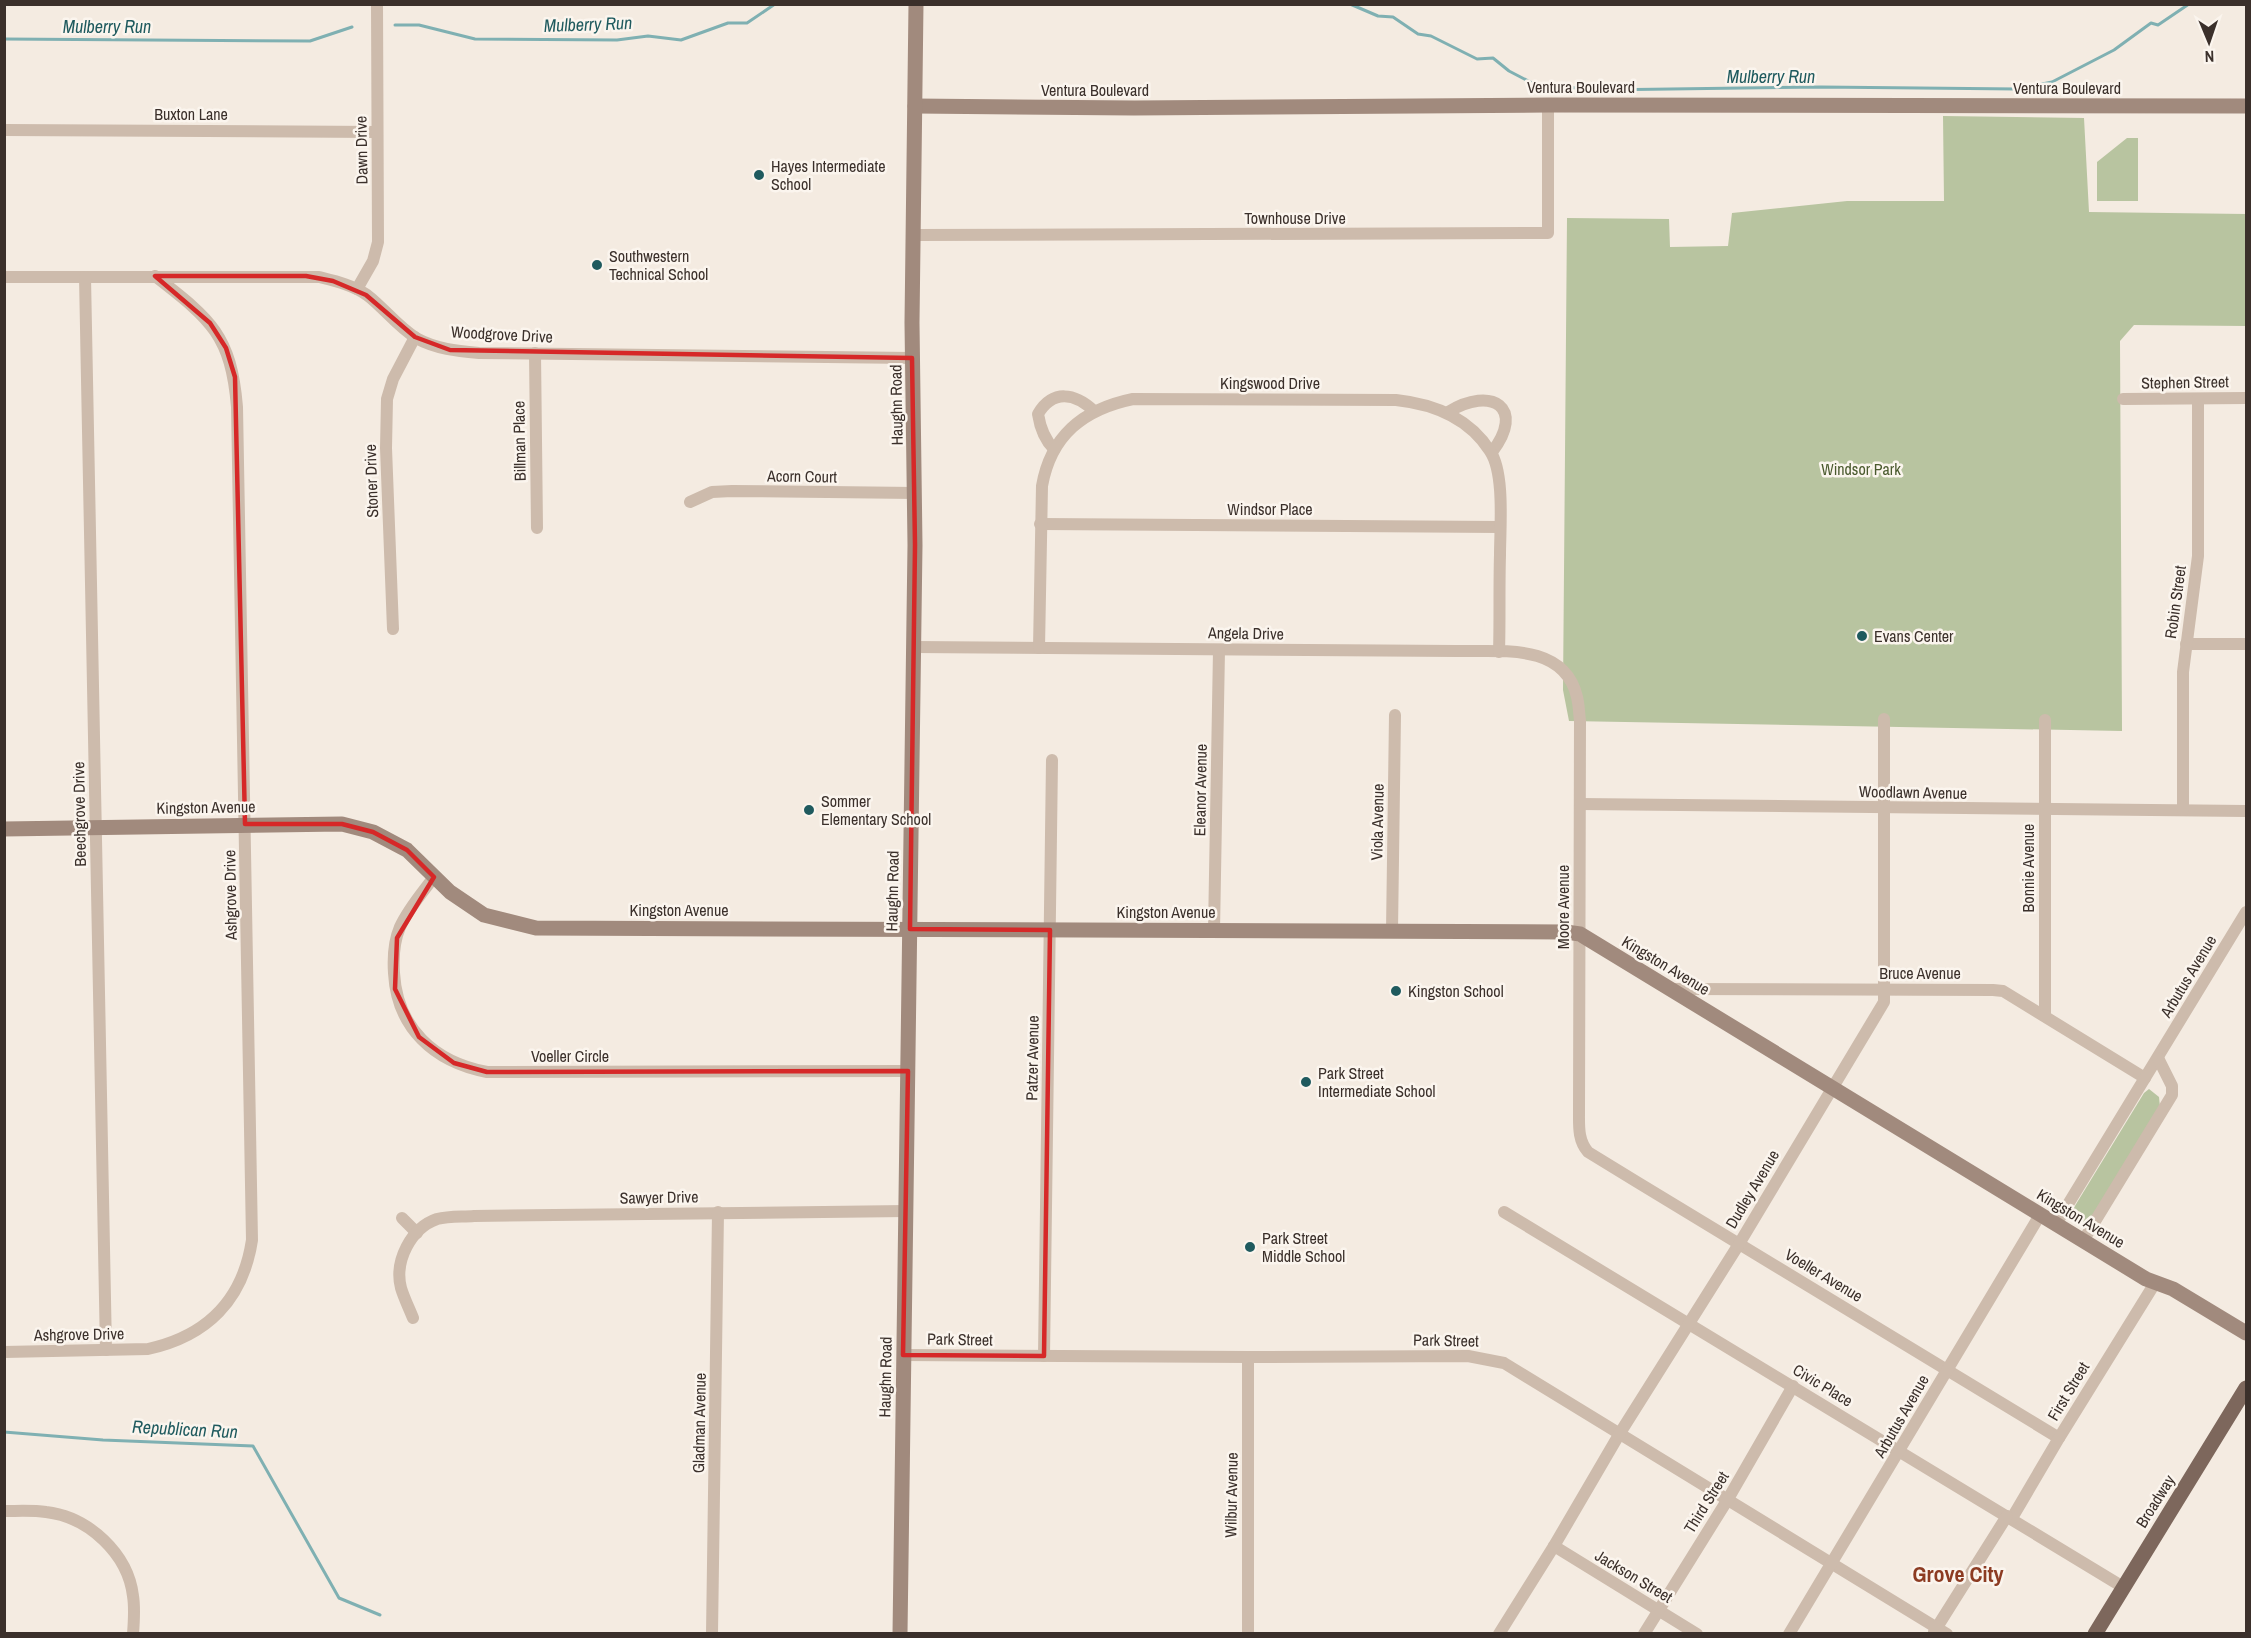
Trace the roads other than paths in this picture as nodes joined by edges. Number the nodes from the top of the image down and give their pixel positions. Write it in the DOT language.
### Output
graph roads {
  1 [pos="377,4"];
  2 [pos="916,4"];
  3 [pos="1548,105"];
  4 [pos="915,106"];
  5 [pos="2247,106"];
  6 [pos="4,130"];
  7 [pos="377,132"];
  8 [pos="914,235"];
  9 [pos="155,276"];
  10 [pos="4,277"];
  11 [pos="85,277"];
  12 [pos="357,290"];
  13 [pos="415,337"];
  14 [pos="535,353"];
  15 [pos="912,358"];
  16 [pos="2247,398"];
  17 [pos="2123,399"];
  18 [pos="2198,399"];
  19 [pos="1094,411"];
  20 [pos="1448,412"];
  21 [pos="1054,449"];
  22 [pos="1491,452"];
  23 [pos="915,493"];
  24 [pos="690,502"];
  25 [pos="1040,524"];
  26 [pos="1500,527"];
  27 [pos="537,528"];
  28 [pos="393,629"];
  29 [pos="2186,644"];
  30 [pos="2247,644"];
  31 [pos="914,647"];
  32 [pos="1039,648"];
  33 [pos="1219,650"];
  34 [pos="1499,652"];
  35 [pos="1569,680"];
  36 [pos="1395,715"];
  37 [pos="1884,719"];
  38 [pos="2045,720"];
  39 [pos="1052,760"];
  40 [pos="1580,804"];
  41 [pos="1884,808"];
  42 [pos="2045,809"];
  43 [pos="2183,810"];
  44 [pos="2247,811"];
  45 [pos="245,824"];
  46 [pos="96,827"];
  47 [pos="4,829"];
  48 [pos="434,877"];
  49 [pos="2247,912"];
  50 [pos="910,929"];
  51 [pos="1050,930"];
  52 [pos="1214,931"];
  53 [pos="1392,931"];
  54 [pos="1580,934"];
  55 [pos="1671,989"];
  56 [pos="1884,990"];
  57 [pos="2045,1016"];
  58 [pos="2158,1058"];
  59 [pos="908,1071"];
  60 [pos="2145,1078"];
  61 [pos="1832,1087"];
  62 [pos="1579,1136"];
  63 [pos="906,1211"];
  64 [pos="718,1212"];
  65 [pos="1504,1212"];
  66 [pos="2040,1215"];
  67 [pos="402,1218"];
  68 [pos="2056,1224"];
  69 [pos="417,1233"];
  70 [pos="2083,1241"];
  71 [pos="1739,1244"];
  72 [pos="2155,1282"];
  73 [pos="413,1318"];
  74 [pos="1689,1322"];
  75 [pos="2247,1333"];
  76 [pos="106,1350"];
  77 [pos="4,1352"];
  78 [pos="903,1355"];
  79 [pos="1044,1356"];
  80 [pos="1248,1357"];
  81 [pos="1947,1369"];
  82 [pos="1794,1386"];
  83 [pos="2246,1390"];
  84 [pos="1620,1433"];
  85 [pos="2059,1438"];
  86 [pos="1900,1451"];
  87 [pos="1728,1499"];
  88 [pos="4,1511"];
  89 [pos="2010,1517"];
  90 [pos="1554,1546"];
  91 [pos="1832,1563"];
  92 [pos="2123,1587"];
  93 [pos="1659,1610"];
  94 [pos="1939,1632"];
  95 [pos="133,1634"];
  96 [pos="712,1634"];
  97 [pos="900,1634"];
  98 [pos="1248,1634"];
  99 [pos="1499,1634"];
  100 [pos="1644,1634"];
  101 [pos="1697,1634"];
  102 [pos="1789,1634"];
  103 [pos="2095,1634"];
  1 -- 7 [label="street, Dawn Drive"];
  2 -- 4 [label="street, Haughn Road"];
  3 -- 4 [label="street, Ventura Boulevard"];
  3 -- 5 [label="street, Ventura Boulevard"];
  3 -- 8 [label="street, Townhouse Drive"];
  4 -- 8 [label="street, Haughn Road"];
  6 -- 7 [label="street, Buxton Lane"];
  7 -- 12 [label="street, Dawn Drive"];
  8 -- 15 [label="street, Haughn Road"];
  9 -- 11 [label="street, Woodgrove Drive"];
  9 -- 12 [label="street, Woodgrove Drive"];
  9 -- 45 [label="street, Ashgrove Drive"];
  10 -- 11 [label="street, Woodgrove Drive"];
  11 -- 46 [label="street, Beechgrove Drive"];
  12 -- 13 [label="street, Woodgrove Drive"];
  13 -- 14 [label="street, Woodgrove Drive"];
  13 -- 28 [label="street, Stoner Drive"];
  14 -- 15 [label="street, Woodgrove Drive"];
  14 -- 27 [label="street, Billman Place"];
  15 -- 23 [label="street, Haughn Road"];
  16 -- 18 [label="street, Stephen Street"];
  17 -- 18 [label="street, Stephen Street"];
  18 -- 29 [label="street, Robin Street"];
  19 -- 20 [label="street, Kingswood Drive"];
  19 -- 21 [label="street, Kingswood Drive"];
  19 -- 21 [label="street"];
  20 -- 22 [label="street, Kingswood Drive"];
  20 -- 22 [label="street"];
  21 -- 25 [label="street, Kingswood Drive"];
  22 -- 26 [label="street, Kingswood Drive"];
  23 -- 24 [label="street, Acorn Court"];
  23 -- 31 [label="street, Haughn Road"];
  25 -- 26 [label="street, Windsor Place"];
  25 -- 32 [label="street, Kingswood Drive"];
  26 -- 34 [label="street, Kingswood Drive"];
  29 -- 30 [label="street"];
  29 -- 43 [label="street, Robin Street"];
  31 -- 32 [label="street, Angela Drive"];
  31 -- 50 [label="street, Haughn Road"];
  32 -- 33 [label="street, Angela Drive"];
  33 -- 34 [label="street, Angela Drive"];
  33 -- 52 [label="street, Eleanor Avenue"];
  34 -- 35 [label="street, Angela Drive"];
  35 -- 40 [label="street, Moore Avenue"];
  36 -- 53 [label="street, Viola Avenue"];
  37 -- 41 [label="street, Dudley Avenue"];
  38 -- 42 [label="street, Bonnie Avenue"];
  39 -- 51 [label="street, Patzer Avenue"];
  40 -- 41 [label="street, Woodlawn Avenue"];
  40 -- 54 [label="street, Moore Avenue"];
  41 -- 42 [label="street, Woodlawn Avenue"];
  41 -- 56 [label="street, Dudley Avenue"];
  42 -- 43 [label="street, Woodlawn Avenue"];
  42 -- 57 [label="street, Bonnie Avenue"];
  43 -- 44 [label="street, Woodlawn Avenue"];
  45 -- 46 [label="street, Kingston Avenue"];
  45 -- 48 [label="street, Kingston Avenue"];
  45 -- 76 [label="street, Ashgrove Drive"];
  46 -- 47 [label="street, Kingston Avenue"];
  46 -- 76 [label="street, Beechgrove Drive"];
  48 -- 50 [label="street, Kingston Avenue"];
  48 -- 59 [label="street, Voeller Circle"];
  49 -- 58 [label="street, Arbutus Avenue"];
  50 -- 51 [label="street, Kingston Avenue"];
  50 -- 59 [label="street, Haughn Road"];
  51 -- 52 [label="street, Kingston Avenue"];
  51 -- 79 [label="street, Patzer Avenue"];
  52 -- 53 [label="street, Kingston Avenue"];
  53 -- 54 [label="street, Kingston Avenue"];
  54 -- 55 [label="street, Kingston Avenue"];
  54 -- 62 [label="street, Moore Avenue"];
  55 -- 56 [label="street, Bruce Avenue"];
  55 -- 61 [label="street, Kingston Avenue"];
  56 -- 57 [label="street, Bruce Avenue"];
  56 -- 61 [label="street, Dudley Avenue"];
  57 -- 60 [label="street, Bruce Avenue"];
  58 -- 60 [label="street, Arbutus Avenue"];
  58 -- 70 [label="street"];
  59 -- 63 [label="street, Haughn Road"];
  60 -- 68 [label="street, Arbutus Avenue"];
  61 -- 66 [label="street, Kingston Avenue"];
  61 -- 71 [label="street, Dudley Avenue"];
  62 -- 71 [label="street, Voeller Avenue"];
  63 -- 64 [label="street, Sawyer Drive"];
  63 -- 78 [label="street, Haughn Road"];
  64 -- 69 [label="street, Sawyer Drive"];
  64 -- 96 [label="street, Gladman Avenue"];
  65 -- 74 [label="street, Civic Place"];
  66 -- 68 [label="street, Kingston Avenue"];
  66 -- 81 [label="street, Arbutus Avenue"];
  67 -- 69 [label="street"];
  68 -- 70 [label="street, Kingston Avenue"];
  69 -- 73 [label="street"];
  70 -- 72 [label="street, Kingston Avenue"];
  71 -- 74 [label="street, Dudley Avenue"];
  71 -- 81 [label="street, Voeller Avenue"];
  72 -- 75 [label="street, Kingston Avenue"];
  72 -- 85 [label="street, First Street"];
  74 -- 82 [label="street, Civic Place"];
  74 -- 84 [label="street, Dudley Avenue"];
  76 -- 77 [label="street, Ashgrove Drive"];
  78 -- 79 [label="street, Park Street"];
  78 -- 97 [label="street, Haughn Road"];
  79 -- 80 [label="street, Park Street"];
  80 -- 84 [label="street, Park Street"];
  80 -- 98 [label="street, Wilbur Avenue"];
  81 -- 85 [label="street, Voeller Avenue"];
  81 -- 86 [label="street, Arbutus Avenue"];
  82 -- 86 [label="street, Civic Place"];
  82 -- 87 [label="street, Third Street"];
  83 -- 92 [label="main road, Broadway"];
  84 -- 87 [label="street, Park Street"];
  84 -- 90 [label="street, Dudley Avenue"];
  85 -- 89 [label="street, First Street"];
  86 -- 89 [label="street, Civic Place"];
  86 -- 91 [label="street, Arbutus Avenue"];
  87 -- 91 [label="street, Park Street"];
  87 -- 93 [label="street, Third Street"];
  88 -- 95 [label="street"];
  89 -- 92 [label="street, Civic Place"];
  89 -- 94 [label="street, First Street"];
  90 -- 93 [label="street, Jackson Street"];
  90 -- 99 [label="street, Dudley Avenue"];
  91 -- 94 [label="street, Park Street"];
  91 -- 102 [label="street, Arbutus Avenue"];
  92 -- 103 [label="main road, Broadway"];
  93 -- 100 [label="street, Third Street"];
  93 -- 101 [label="street, Jackson Street"];
}
